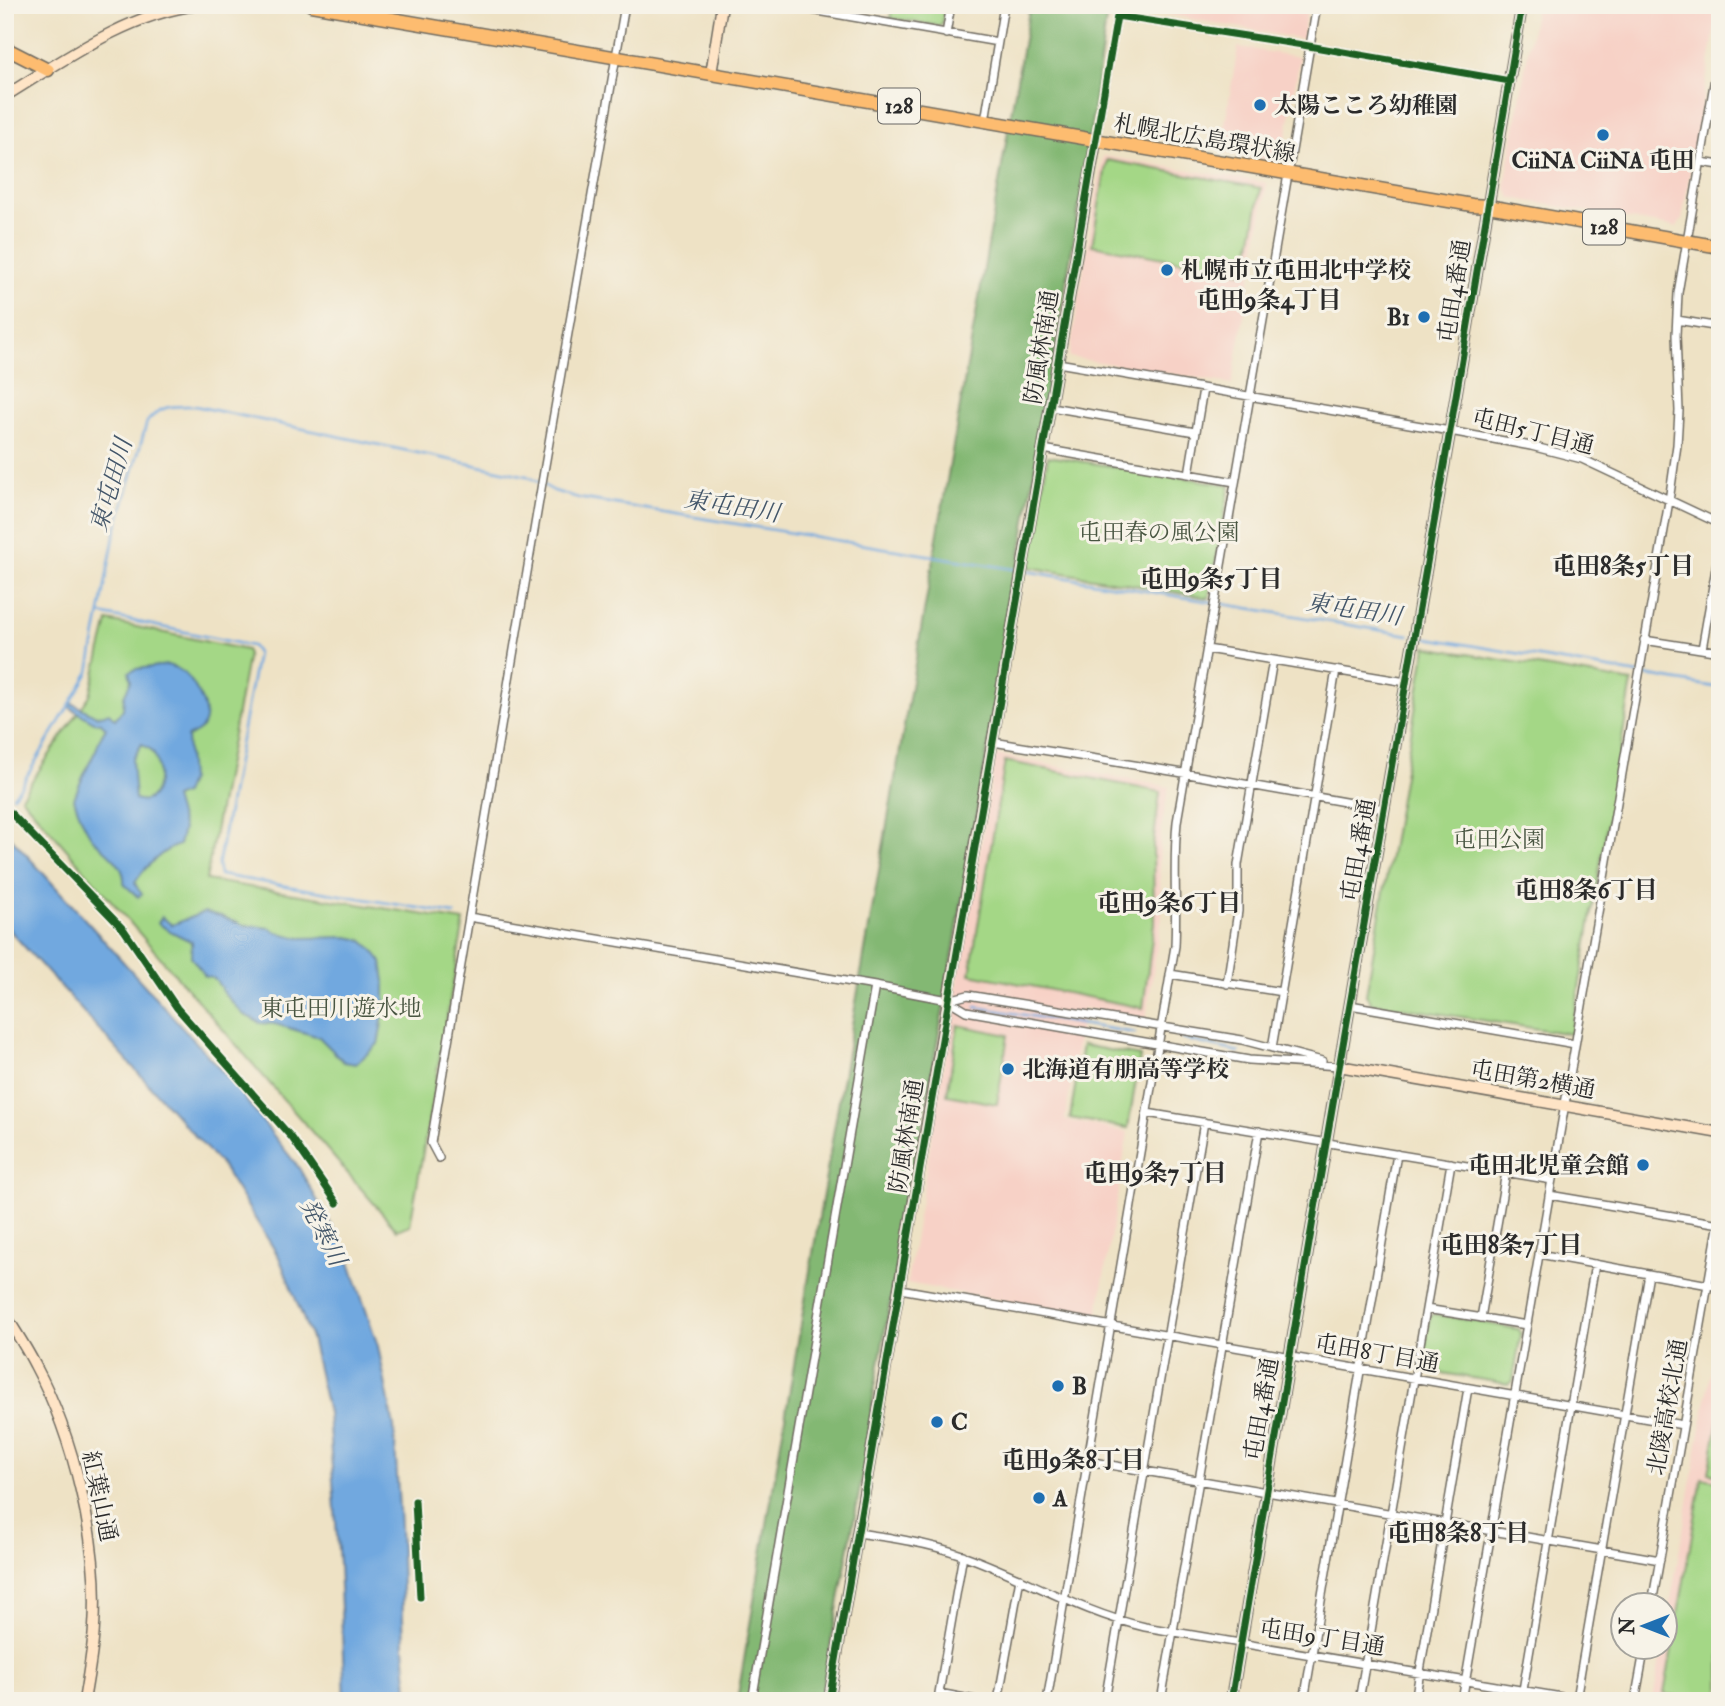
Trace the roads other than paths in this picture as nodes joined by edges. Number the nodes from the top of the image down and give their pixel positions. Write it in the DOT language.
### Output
graph roads {
  1 [pos="197,5"];
  2 [pos="311,5"];
  3 [pos="625,5"];
  4 [pos="722,5"];
  5 [pos="783,5"];
  6 [pos="951,5"];
  7 [pos="1004,5"];
  8 [pos="1317,5"];
  9 [pos="1522,5"];
  10 [pos="793,6"];
  11 [pos="337,7"];
  12 [pos="946,34"];
  13 [pos="998,42"];
  14 [pos="1310,46"];
  15 [pos="5,48"];
  16 [pos="1720,49"];
  17 [pos="617,58"];
  18 [pos="48,70"];
  19 [pos="711,74"];
  20 [pos="1510,81"];
  21 [pos="5,96"];
  22 [pos="985,121"];
  23 [pos="1096,140"];
  24 [pos="1701,162"];
  25 [pos="1720,166"];
  26 [pos="1288,173"];
  27 [pos="1488,206"];
  28 [pos="1687,242"];
  29 [pos="1720,247"];
  30 [pos="1677,320"];
  31 [pos="1720,327"];
  32 [pos="1058,363"];
  33 [pos="1203,388"];
  34 [pos="1250,397"];
  35 [pos="1051,407"];
  36 [pos="1450,431"];
  37 [pos="1195,432"];
  38 [pos="1043,449"];
  39 [pos="1189,474"];
  40 [pos="1236,482"];
  41 [pos="1669,500"];
  42 [pos="1720,524"];
  43 [pos="1720,545"];
  44 [pos="1644,640"];
  45 [pos="1207,649"];
  46 [pos="1702,649"];
  47 [pos="1720,652"];
  48 [pos="1273,660"];
  49 [pos="1336,670"];
  50 [pos="1406,682"];
  51 [pos="993,742"];
  52 [pos="1186,773"];
  53 [pos="1252,785"];
  54 [pos="1316,796"];
  55 [pos="1384,809"];
  56 [pos="469,917"];
  57 [pos="1170,974"];
  58 [pos="1227,984"];
  59 [pos="875,986"];
  60 [pos="1282,992"];
  61 [pos="947,1000"];
  62 [pos="1350,1005"];
  63 [pos="1161,1026"];
  64 [pos="1158,1044"];
  65 [pos="1575,1044"];
  66 [pos="1272,1048"];
  67 [pos="1339,1066"];
  68 [pos="1564,1105"];
  69 [pos="1147,1113"];
  70 [pos="1204,1122"];
  71 [pos="1259,1131"];
  72 [pos="1720,1133"];
  73 [pos="1326,1142"];
  74 [pos="1397,1154"];
  75 [pos="439,1158"];
  76 [pos="1451,1163"];
  77 [pos="1506,1172"];
  78 [pos="1552,1180"];
  79 [pos="1549,1195"];
  80 [pos="1719,1221"];
  81 [pos="1539,1254"];
  82 [pos="1595,1264"];
  83 [pos="1649,1274"];
  84 [pos="1707,1284"];
  85 [pos="1720,1287"];
  86 [pos="900,1289"];
  87 [pos="1426,1309"];
  88 [pos="5,1314"];
  89 [pos="1481,1318"];
  90 [pos="1110,1325"];
  91 [pos="1527,1325"];
  92 [pos="1167,1336"];
  93 [pos="1222,1345"];
  94 [pos="1290,1357"];
  95 [pos="1360,1369"];
  96 [pos="1414,1378"];
  97 [pos="1468,1388"];
  98 [pos="1515,1396"];
  99 [pos="1572,1406"];
  100 [pos="1625,1415"];
  101 [pos="1683,1425"];
  102 [pos="1087,1461"];
  103 [pos="1144,1471"];
  104 [pos="1199,1480"];
  105 [pos="1267,1492"];
  106 [pos="1337,1504"];
  107 [pos="1391,1514"];
  108 [pos="1445,1523"];
  109 [pos="1492,1531"];
  110 [pos="858,1534"];
  111 [pos="1549,1541"];
  112 [pos="1602,1550"];
  113 [pos="963,1555"];
  114 [pos="1660,1560"];
  115 [pos="1020,1578"];
  116 [pos="1655,1590"];
  117 [pos="1064,1600"];
  118 [pos="1119,1621"];
  119 [pos="1173,1632"];
  120 [pos="1241,1643"];
  121 [pos="1312,1655"];
  122 [pos="1643,1660"];
  123 [pos="1365,1664"];
  124 [pos="1420,1673"];
  125 [pos="1466,1681"];
  126 [pos="1524,1690"];
  127 [pos="1576,1699"];
  128 [pos="84,1701"];
  129 [pos="752,1701"];
  130 [pos="829,1701"];
  131 [pos="980,1701"];
  132 [pos="998,1701"];
  133 [pos="1047,1701"];
  134 [pos="1105,1701"];
  135 [pos="1161,1701"];
  136 [pos="1231,1701"];
  137 [pos="1304,1701"];
  138 [pos="1359,1701"];
  139 [pos="1415,1701"];
  140 [pos="1462,1701"];
  141 [pos="1585,1701"];
  142 [pos="1635,1701"];
  1 -- 18 [label="street"];
  2 -- 11 [label="main road, 札幌北広島環状線 / 128"];
  3 -- 17 [label="street"];
  4 -- 19 [label="street"];
  5 -- 10 [label="street"];
  6 -- 12 [label="street"];
  7 -- 13 [label="street"];
  8 -- 14 [label="street"];
  9 -- 20 [label="street, 屯田4番通"];
  10 -- 12 [label="street"];
  11 -- 17 [label="main road, 札幌北広島環状線 / 128"];
  12 -- 13 [label="street"];
  13 -- 22 [label="street"];
  14 -- 20 [label="street"];
  14 -- 23 [label="street"];
  14 -- 26 [label="street"];
  15 -- 18 [label="main road"];
  16 -- 24 [label="street"];
  17 -- 19 [label="main road, 札幌北広島環状線 / 128"];
  17 -- 56 [label="street"];
  18 -- 21 [label="street"];
  19 -- 22 [label="main road, 札幌北広島環状線 / 128"];
  20 -- 27 [label="street, 屯田4番通"];
  22 -- 23 [label="main road, 札幌北広島環状線 / 128"];
  23 -- 26 [label="main road, 札幌北広島環状線 / 128"];
  23 -- 32 [label="street, 防風林南通"];
  24 -- 25 [label="street"];
  24 -- 28 [label="street"];
  26 -- 27 [label="main road, 札幌北広島環状線 / 128"];
  26 -- 34 [label="street"];
  27 -- 28 [label="main road, 札幌北広島環状線 / 128"];
  27 -- 36 [label="street, 屯田4番通"];
  28 -- 29 [label="main road, 札幌北広島環状線 / 128"];
  28 -- 30 [label="street"];
  30 -- 31 [label="street"];
  30 -- 41 [label="street"];
  32 -- 33 [label="street, 屯田5丁目通"];
  32 -- 35 [label="street, 防風林南通"];
  33 -- 34 [label="street, 屯田5丁目通"];
  33 -- 37 [label="street"];
  34 -- 36 [label="street, 屯田5丁目通"];
  34 -- 40 [label="street"];
  35 -- 37 [label="street"];
  35 -- 38 [label="street, 防風林南通"];
  36 -- 41 [label="street, 屯田5丁目通"];
  36 -- 50 [label="street, 屯田4番通"];
  37 -- 39 [label="street"];
  38 -- 39 [label="street"];
  38 -- 51 [label="street, 防風林南通"];
  39 -- 40 [label="street"];
  40 -- 45 [label="street"];
  41 -- 42 [label="street, 屯田5丁目通"];
  41 -- 44 [label="street"];
  43 -- 46 [label="street"];
  44 -- 46 [label="street"];
  44 -- 65 [label="street"];
  45 -- 48 [label="street"];
  45 -- 52 [label="street"];
  46 -- 47 [label="street"];
  48 -- 49 [label="street"];
  48 -- 53 [label="street"];
  49 -- 50 [label="street"];
  49 -- 54 [label="street"];
  50 -- 55 [label="street, 屯田4番通"];
  51 -- 52 [label="street"];
  51 -- 61 [label="street, 防風林南通"];
  52 -- 53 [label="street"];
  52 -- 57 [label="street"];
  53 -- 54 [label="street"];
  53 -- 58 [label="street"];
  54 -- 55 [label="street"];
  54 -- 60 [label="street"];
  55 -- 62 [label="street, 屯田4番通"];
  56 -- 59 [label="street"];
  56 -- 75 [label="street"];
  57 -- 58 [label="street"];
  57 -- 63 [label="street"];
  58 -- 60 [label="street"];
  59 -- 61 [label="street"];
  59 -- 129 [label="street"];
  60 -- 66 [label="street"];
  61 -- 63 [label="street"];
  61 -- 64 [label="street"];
  61 -- 86 [label="street, 防風林南通"];
  62 -- 65 [label="street"];
  62 -- 67 [label="street, 屯田4番通"];
  63 -- 64 [label="street"];
  63 -- 66 [label="street"];
  64 -- 67 [label="street"];
  64 -- 69 [label="street"];
  65 -- 68 [label="street"];
  66 -- 67 [label="street"];
  67 -- 68 [label="street, 屯田第2横通"];
  67 -- 73 [label="street, 屯田4番通"];
  68 -- 72 [label="street, 屯田第2横通"];
  68 -- 78 [label="street"];
  69 -- 70 [label="street"];
  69 -- 90 [label="street"];
  70 -- 71 [label="street"];
  70 -- 92 [label="street"];
  71 -- 73 [label="street"];
  71 -- 93 [label="street"];
  73 -- 74 [label="street"];
  73 -- 94 [label="street, 屯田4番通"];
  74 -- 76 [label="street"];
  74 -- 95 [label="street"];
  76 -- 77 [label="street"];
  76 -- 87 [label="street"];
  77 -- 78 [label="street"];
  77 -- 89 [label="street"];
  78 -- 79 [label="street"];
  79 -- 80 [label="street"];
  79 -- 81 [label="street"];
  80 -- 84 [label="street, 北陵高校北通"];
  81 -- 82 [label="street"];
  81 -- 91 [label="street"];
  82 -- 83 [label="street"];
  82 -- 99 [label="street"];
  83 -- 84 [label="street"];
  83 -- 100 [label="street"];
  84 -- 85 [label="street"];
  84 -- 101 [label="street, 北陵高校北通"];
  86 -- 90 [label="street, 屯田8丁目通"];
  86 -- 110 [label="street, 防風林南通"];
  87 -- 89 [label="street"];
  87 -- 96 [label="street"];
  88 -- 128 [label="street, 紅葉山通"];
  89 -- 91 [label="street"];
  90 -- 92 [label="street, 屯田8丁目通"];
  90 -- 102 [label="street"];
  91 -- 98 [label="street"];
  92 -- 93 [label="street, 屯田8丁目通"];
  92 -- 103 [label="street"];
  93 -- 94 [label="street, 屯田8丁目通"];
  93 -- 104 [label="street"];
  94 -- 95 [label="street, 屯田8丁目通"];
  94 -- 105 [label="street, 屯田4番通"];
  95 -- 96 [label="street, 屯田8丁目通"];
  95 -- 106 [label="street"];
  96 -- 97 [label="street, 屯田8丁目通"];
  96 -- 107 [label="street"];
  97 -- 98 [label="street, 屯田8丁目通"];
  97 -- 108 [label="street"];
  98 -- 99 [label="street, 屯田8丁目通"];
  98 -- 109 [label="street"];
  99 -- 100 [label="street, 屯田8丁目通"];
  99 -- 111 [label="street"];
  100 -- 101 [label="street, 屯田8丁目通"];
  100 -- 112 [label="street"];
  101 -- 114 [label="street, 北陵高校北通"];
  102 -- 103 [label="street"];
  102 -- 117 [label="street"];
  103 -- 104 [label="street"];
  103 -- 118 [label="street"];
  104 -- 105 [label="street"];
  104 -- 119 [label="street"];
  105 -- 106 [label="street"];
  105 -- 120 [label="street, 屯田4番通"];
  106 -- 107 [label="street"];
  106 -- 121 [label="street"];
  107 -- 108 [label="street"];
  107 -- 123 [label="street"];
  108 -- 109 [label="street"];
  108 -- 124 [label="street"];
  109 -- 111 [label="street"];
  109 -- 125 [label="street"];
  110 -- 113 [label="street, 屯田9丁目通"];
  110 -- 130 [label="street, 防風林南通"];
  111 -- 112 [label="street"];
  111 -- 126 [label="street"];
  112 -- 114 [label="street"];
  112 -- 127 [label="street"];
  113 -- 115 [label="street, 屯田9丁目通"];
  113 -- 131 [label="street"];
  114 -- 116 [label="street, 北陵高校北通"];
  115 -- 117 [label="street, 屯田9丁目通"];
  115 -- 132 [label="street"];
  117 -- 118 [label="street, 屯田9丁目通"];
  117 -- 133 [label="street"];
  118 -- 119 [label="street, 屯田9丁目通"];
  118 -- 134 [label="street"];
  119 -- 120 [label="street, 屯田9丁目通"];
  119 -- 135 [label="street"];
  120 -- 121 [label="street, 屯田9丁目通"];
  120 -- 136 [label="street, 屯田4番通"];
  121 -- 123 [label="street, 屯田9丁目通"];
  121 -- 137 [label="street"];
  122 -- 142 [label="street"];
  123 -- 124 [label="street, 屯田9丁目通"];
  123 -- 138 [label="street"];
  124 -- 125 [label="street, 屯田9丁目通"];
  124 -- 139 [label="street"];
  125 -- 126 [label="street, 屯田9丁目通"];
  125 -- 140 [label="street"];
  126 -- 127 [label="street, 屯田9丁目通"];
  127 -- 141 [label="street, 屯田9丁目通"];
}
